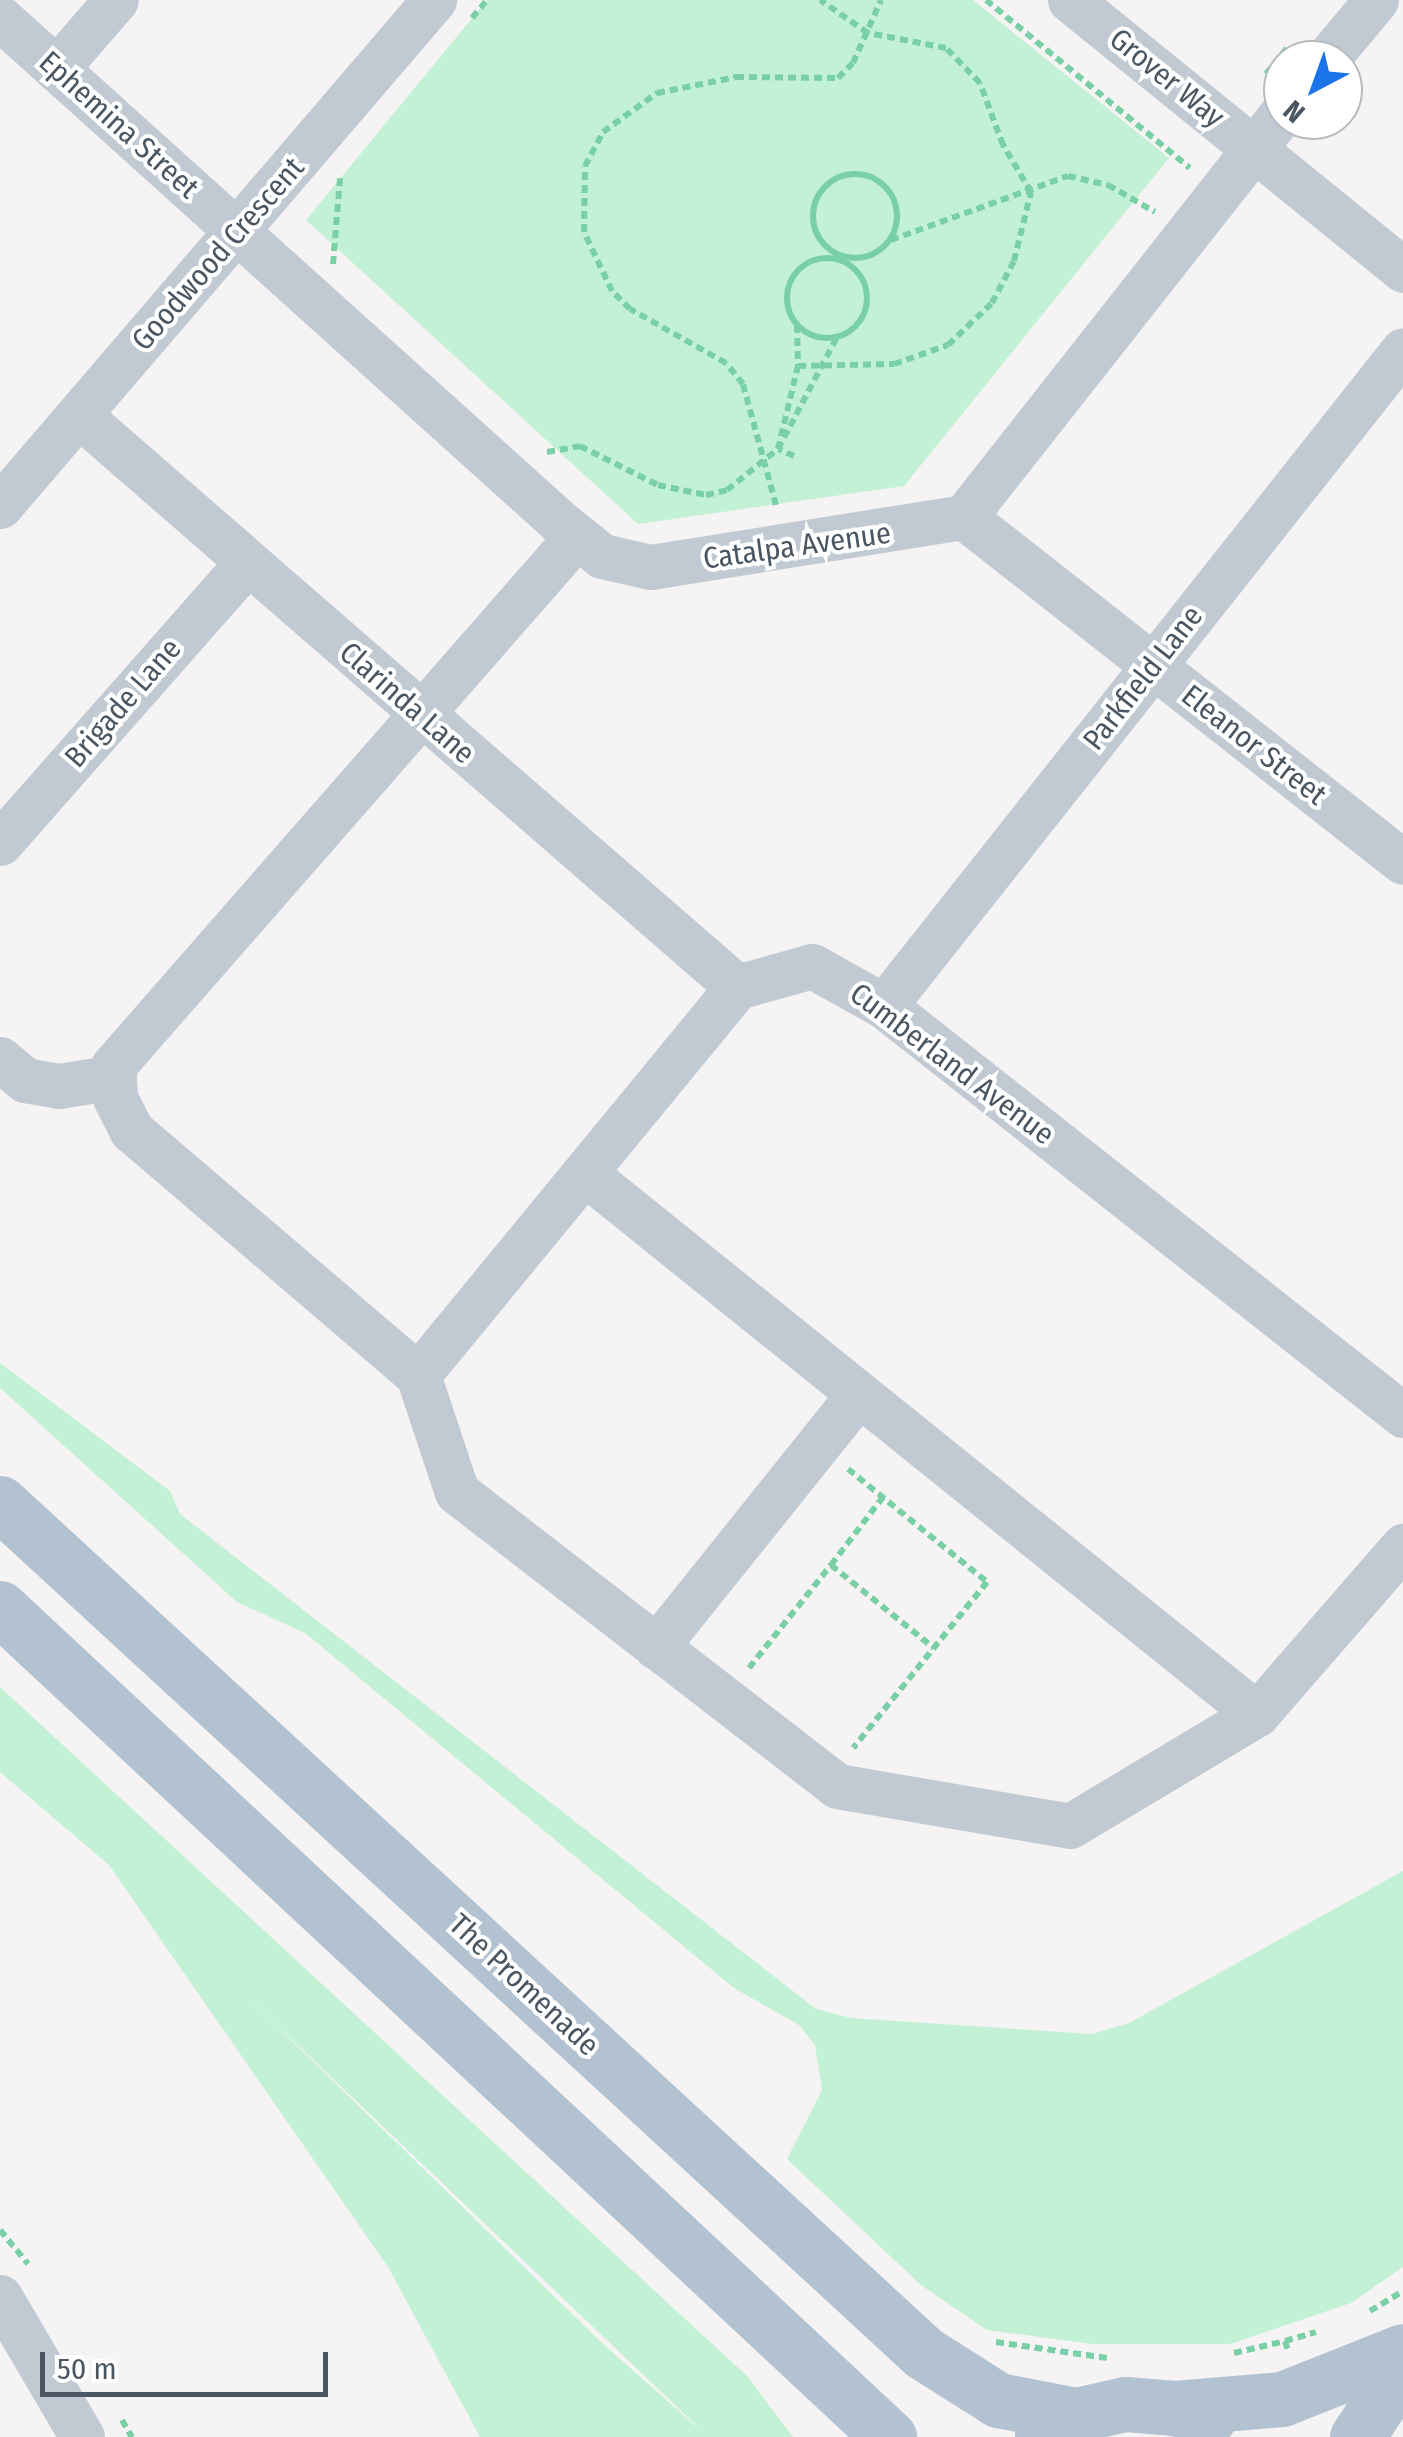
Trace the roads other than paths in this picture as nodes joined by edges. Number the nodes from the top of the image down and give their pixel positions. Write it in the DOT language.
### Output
graph roads {
  1 [pos="116,0"];
  2 [pos="1070,0"];
  3 [pos="1376,0"];
  4 [pos="448,15"];
  5 [pos="0,18"];
  6 [pos="1323,40"];
  7 [pos="56,69"];
  8 [pos="1263,123"];
  9 [pos="1239,137"];
  10 [pos="239,231"];
  11 [pos="1403,270"];
  12 [pos="1403,350"];
  13 [pos="79,415"];
  14 [pos="0,506"];
  15 [pos="964,517"];
  16 [pos="577,536"];
  17 [pos="247,563"];
  18 [pos="1153,665"];
  19 [pos="420,715"];
  20 [pos="0,844"];
  21 [pos="1403,862"];
  22 [pos="738,987"];
  23 [pos="884,1006"];
  24 [pos="0,1058"];
  25 [pos="114,1077"];
  26 [pos="587,1176"];
  27 [pos="418,1374"];
  28 [pos="859,1394"];
  29 [pos="1403,1415"];
  30 [pos="0,1503"];
  31 [pos="1403,1546"];
  32 [pos="0,1608"];
  33 [pos="656,1647"];
  34 [pos="1257,1714"];
  35 [pos="0,2297"];
  36 [pos="1403,2351"];
  37 [pos="1403,2368"];
  38 [pos="1175,2408"];
  39 [pos="1056,2426"];
  40 [pos="69,2433"];
  41 [pos="889,2437"];
  42 [pos="1241,2437"];
  43 [pos="1357,2437"];
  1 -- 7 [label="street"];
  2 -- 9 [label="street, Grover Way"];
  3 -- 6 [label="street"];
  4 -- 10 [label="street, Goodwood Crescent"];
  5 -- 7 [label="street, Ephemina Street"];
  7 -- 10 [label="street, Ephemina Street"];
  8 -- 9 [label="street"];
  9 -- 11 [label="street, Grover Way"];
  9 -- 15 [label="street"];
  10 -- 13 [label="street, Goodwood Crescent"];
  10 -- 16 [label="street, Catalpa Avenue"];
  12 -- 18 [label="street, Parkfield Lane"];
  13 -- 14 [label="street, Goodwood Crescent"];
  13 -- 17 [label="street, Clarinda Lane"];
  15 -- 16 [label="street, Catalpa Avenue"];
  15 -- 18 [label="street, Eleanor Street"];
  16 -- 19 [label="street"];
  17 -- 19 [label="street, Clarinda Lane"];
  17 -- 20 [label="street, Brigade Lane"];
  18 -- 21 [label="street, Eleanor Street"];
  18 -- 23 [label="street, Parkfield Lane"];
  19 -- 22 [label="street, Clarinda Lane"];
  19 -- 25 [label="street"];
  22 -- 23 [label="street, Cumberland Avenue"];
  22 -- 26 [label="street"];
  23 -- 29 [label="street, Cumberland Avenue"];
  24 -- 25 [label="street"];
  25 -- 27 [label="street"];
  26 -- 27 [label="street"];
  26 -- 28 [label="street"];
  27 -- 33 [label="street"];
  28 -- 33 [label="street"];
  28 -- 34 [label="street"];
  30 -- 39 [label="main road, The Promenade"];
  31 -- 34 [label="street"];
  32 -- 41 [label="main road"];
  33 -- 34 [label="street"];
  35 -- 40 [label="street"];
  36 -- 38 [label="main road"];
  37 -- 43 [label="main road"];
  38 -- 39 [label="main road"];
  38 -- 42 [label="main road"];
}
